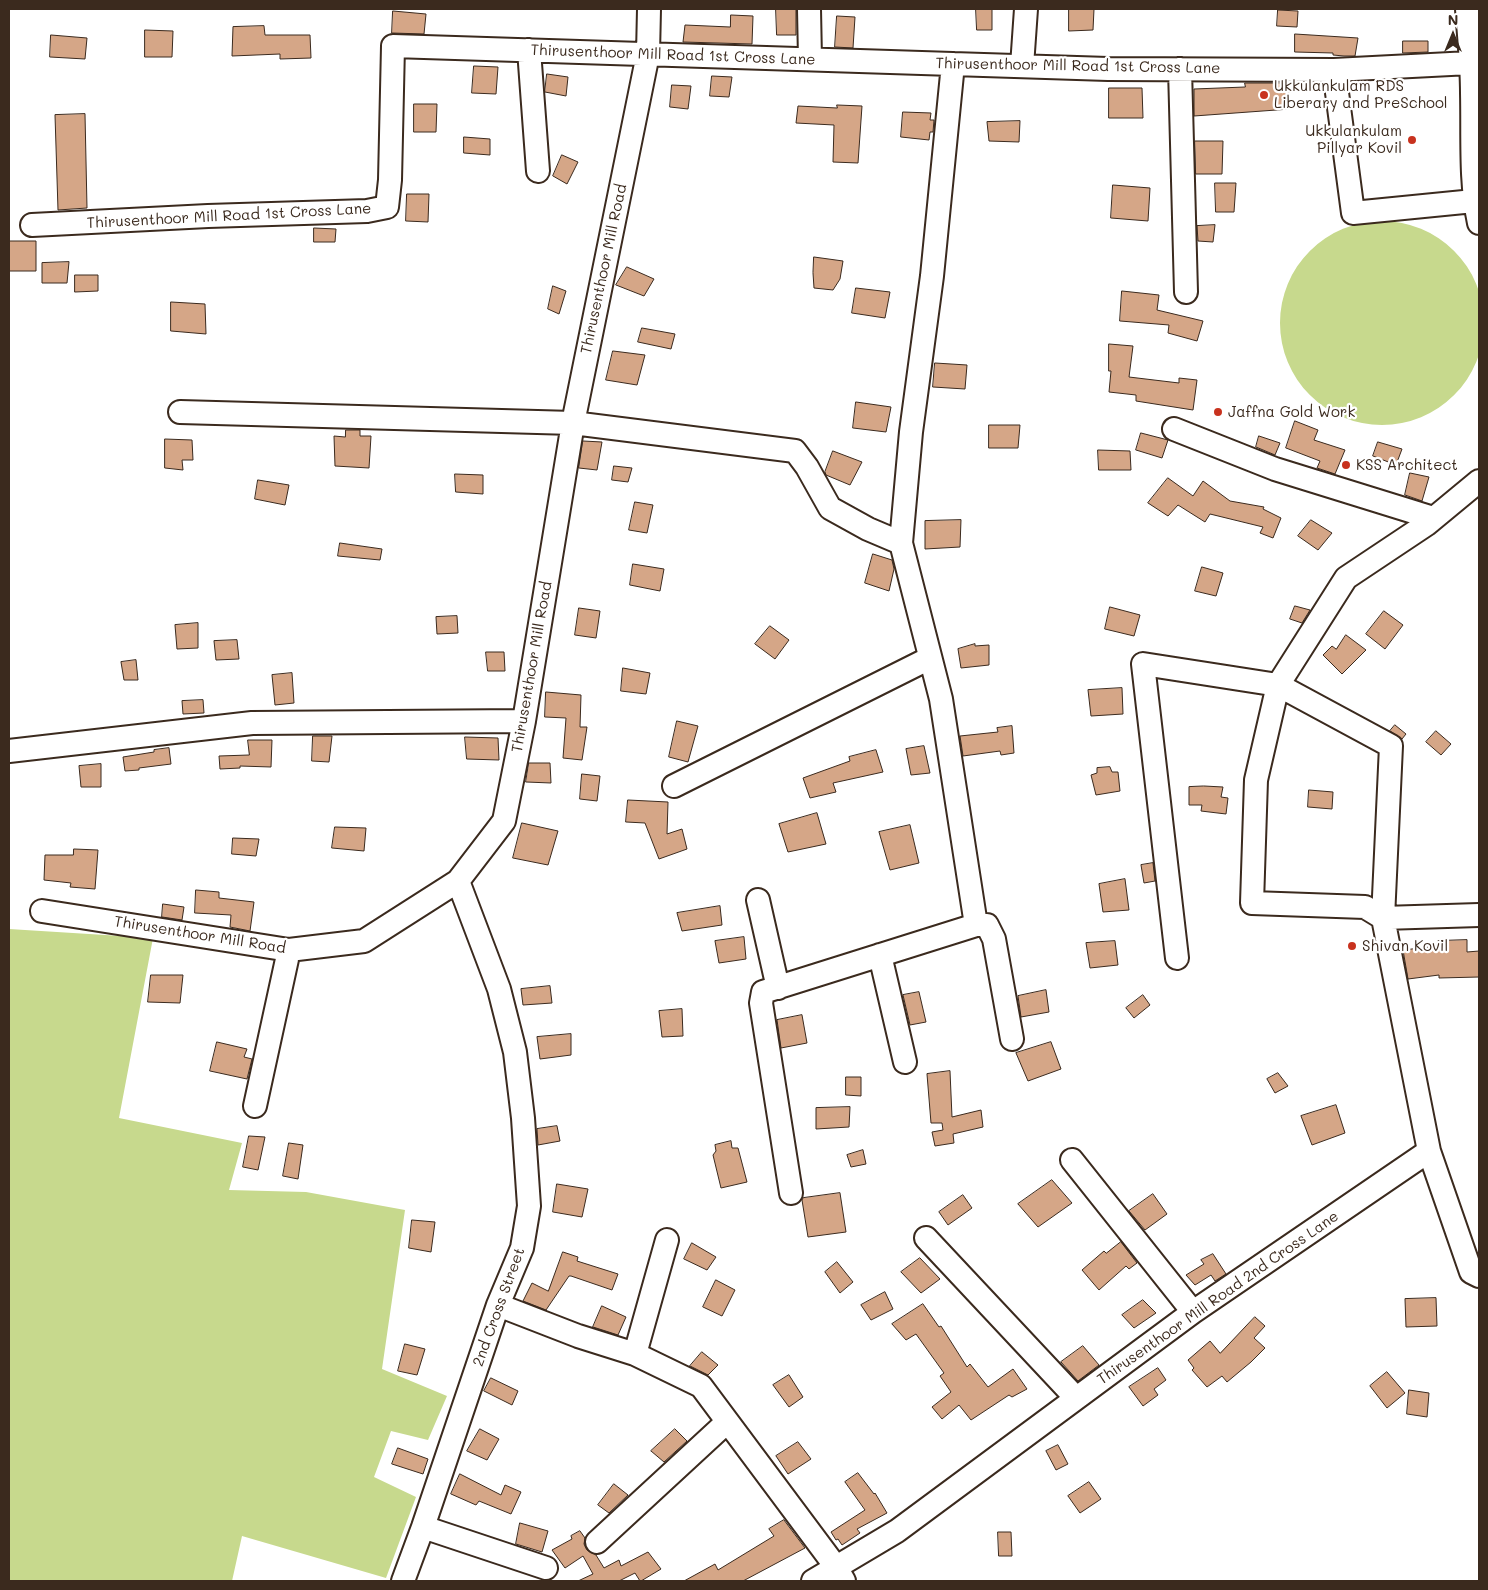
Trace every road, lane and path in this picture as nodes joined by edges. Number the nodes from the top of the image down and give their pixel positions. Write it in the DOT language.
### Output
graph roads {
  1 [pos="649,9"];
  2 [pos="809,9"];
  3 [pos="1026,9"];
  4 [pos="1468,9"];
  5 [pos="529,50"];
  6 [pos="648,54"];
  7 [pos="810,59"];
  8 [pos="1470,63"];
  9 [pos="953,64"];
  10 [pos="1022,66"];
  11 [pos="1180,69"];
  12 [pos="1334,70"];
  13 [pos="1476,91"];
  14 [pos="538,171"];
  15 [pos="1474,201"];
  16 [pos="1479,223"];
  17 [pos="32,225"];
  18 [pos="1186,292"];
  19 [pos="180,412"];
  20 [pos="573,422"];
  21 [pos="1174,430"];
  22 [pos="1479,481"];
  23 [pos="1433,518"];
  24 [pos="901,543"];
  25 [pos="930,658"];
  26 [pos="1278,685"];
  27 [pos="524,722"];
  28 [pos="9,751"];
  29 [pos="674,786"];
  30 [pos="458,881"];
  31 [pos="758,900"];
  32 [pos="42,911"];
  33 [pos="1479,914"];
  34 [pos="1383,918"];
  35 [pos="976,924"];
  36 [pos="289,950"];
  37 [pos="880,955"];
  38 [pos="1177,958"];
  39 [pos="778,988"];
  40 [pos="1012,1039"];
  41 [pos="905,1062"];
  42 [pos="255,1106"];
  43 [pos="1429,1151"];
  44 [pos="1072,1160"];
  45 [pos="791,1193"];
  46 [pos="926,1238"];
  47 [pos="667,1240"];
  48 [pos="1479,1276"];
  49 [pos="498,1305"];
  50 [pos="1193,1312"];
  51 [pos="635,1354"];
  52 [pos="1076,1398"];
  53 [pos="728,1422"];
  54 [pos="423,1527"];
  55 [pos="597,1542"];
  56 [pos="546,1568"];
  57 [pos="840,1574"];
  58 [pos="403,1581"];
  59 [pos="813,1581"];
  1 -- 6 [label="street, Thirusenthoor Mill Road"];
  2 -- 7 [label="street"];
  3 -- 10 [label="street"];
  4 -- 8 [label="street"];
  5 -- 6 [label="street, Thirusenthoor Mill Road 1st Cross Lane"];
  5 -- 14 [label="street"];
  5 -- 17 [label="street, Thirusenthoor Mill Road 1st Cross Lane"];
  6 -- 7 [label="street, Thirusenthoor Mill Road 1st Cross Lane"];
  6 -- 20 [label="street, Thirusenthoor Mill Road"];
  7 -- 9 [label="street, Thirusenthoor Mill Road 1st Cross Lane"];
  8 -- 12 [label="street, Thirusenthoor Mill Road 1st Cross Lane"];
  8 -- 13 [label="street"];
  9 -- 10 [label="street, Thirusenthoor Mill Road 1st Cross Lane"];
  9 -- 24 [label="street"];
  10 -- 11 [label="street, Thirusenthoor Mill Road 1st Cross Lane"];
  11 -- 12 [label="street, Thirusenthoor Mill Road 1st Cross Lane"];
  11 -- 18 [label="street"];
  12 -- 15 [label="street"];
  13 -- 15 [label="street"];
  15 -- 16 [label="street"];
  19 -- 20 [label="street"];
  20 -- 24 [label="street"];
  20 -- 27 [label="street, Thirusenthoor Mill Road"];
  21 -- 23 [label="street"];
  22 -- 23 [label="street"];
  23 -- 26 [label="street"];
  24 -- 25 [label="street"];
  25 -- 29 [label="street"];
  25 -- 35 [label="street"];
  26 -- 34 [label="street"];
  26 -- 34 [label="street"];
  26 -- 38 [label="street"];
  27 -- 28 [label="street"];
  27 -- 30 [label="street, Thirusenthoor Mill Road"];
  30 -- 36 [label="street, Thirusenthoor Mill Road"];
  30 -- 49 [label="street, 2nd Cross Street"];
  31 -- 39 [label="street"];
  32 -- 36 [label="street, Thirusenthoor Mill Road"];
  33 -- 34 [label="street"];
  34 -- 43 [label="street"];
  35 -- 37 [label="street"];
  35 -- 40 [label="street"];
  36 -- 42 [label="street"];
  37 -- 39 [label="street"];
  37 -- 41 [label="street"];
  39 -- 45 [label="street"];
  43 -- 48 [label="street"];
  43 -- 50 [label="street, Thirusenthoor Mill Road 2nd Cross Lane"];
  44 -- 50 [label="street"];
  46 -- 52 [label="street"];
  47 -- 51 [label="street"];
  49 -- 51 [label="street"];
  49 -- 54 [label="street, 2nd Cross Street"];
  50 -- 52 [label="street, Thirusenthoor Mill Road 2nd Cross Lane"];
  51 -- 53 [label="street"];
  52 -- 57 [label="street, Thirusenthoor Mill Road 2nd Cross Lane"];
  53 -- 55 [label="street"];
  53 -- 57 [label="street"];
  54 -- 56 [label="street"];
  54 -- 58 [label="street, 2nd Cross Street"];
  57 -- 59 [label="street, Thirusenthoor Mill Road 2nd Cross Lane"];
}
